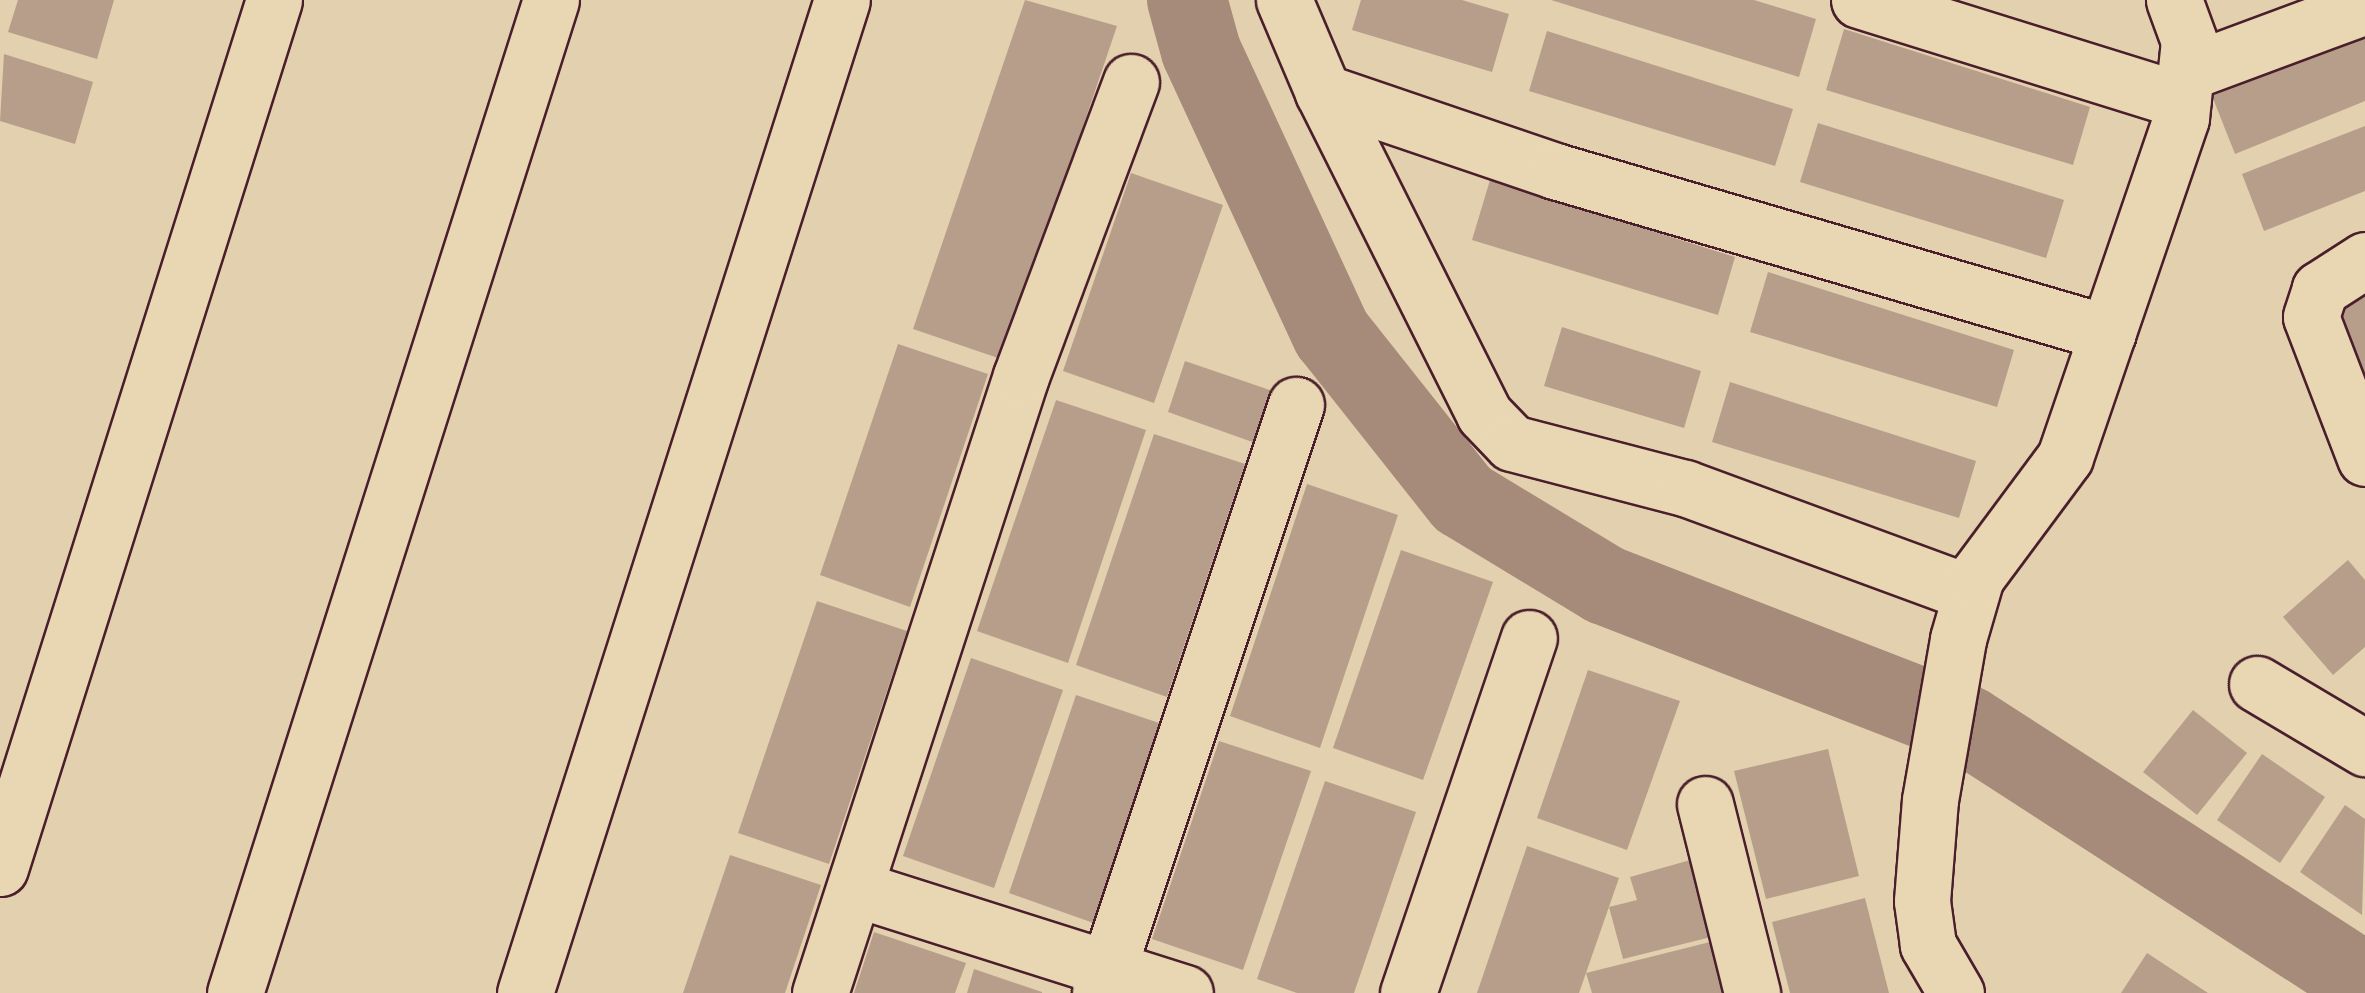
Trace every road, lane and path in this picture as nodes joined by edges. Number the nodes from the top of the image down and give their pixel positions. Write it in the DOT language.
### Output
graph roads {
  1 [pos="274,0"];
  2 [pos="551,0"];
  3 [pos="842,0"];
  4 [pos="1284,0"];
  5 [pos="1859,0"];
  6 [pos="2174,0"];
  7 [pos="2365,6"];
  8 [pos="1132,82"];
  9 [pos="2186,87"];
  10 [pos="1323,92"];
  11 [pos="2365,260"];
  12 [pos="2108,334"];
  13 [pos="1296,405"];
  14 [pos="2365,458"];
  15 [pos="1970,593"];
  16 [pos="1529,638"];
  17 [pos="2257,684"];
  18 [pos="2365,748"];
  19 [pos="1705,804"];
  20 [pos="0,868"];
  21 [pos="857,889"];
  22 [pos="1105,979"];
  23 [pos="234,993"];
  24 [pos="525,993"];
  25 [pos="820,993"];
  26 [pos="1185,993"];
  27 [pos="1408,993"];
  28 [pos="1752,993"];
  29 [pos="1956,993"];
  1 -- 20 [label="street"];
  2 -- 23 [label="street"];
  3 -- 24 [label="street"];
  4 -- 10 [label="street"];
  5 -- 9 [label="street"];
  6 -- 9 [label="street"];
  7 -- 9 [label="street"];
  8 -- 21 [label="street"];
  9 -- 12 [label="street"];
  10 -- 12 [label="street"];
  10 -- 15 [label="street"];
  11 -- 14 [label="street"];
  12 -- 15 [label="street"];
  13 -- 22 [label="street"];
  15 -- 29 [label="street"];
  16 -- 27 [label="street"];
  17 -- 18 [label="street"];
  19 -- 28 [label="street"];
  21 -- 22 [label="street"];
  21 -- 25 [label="street"];
  22 -- 26 [label="street"];
}
